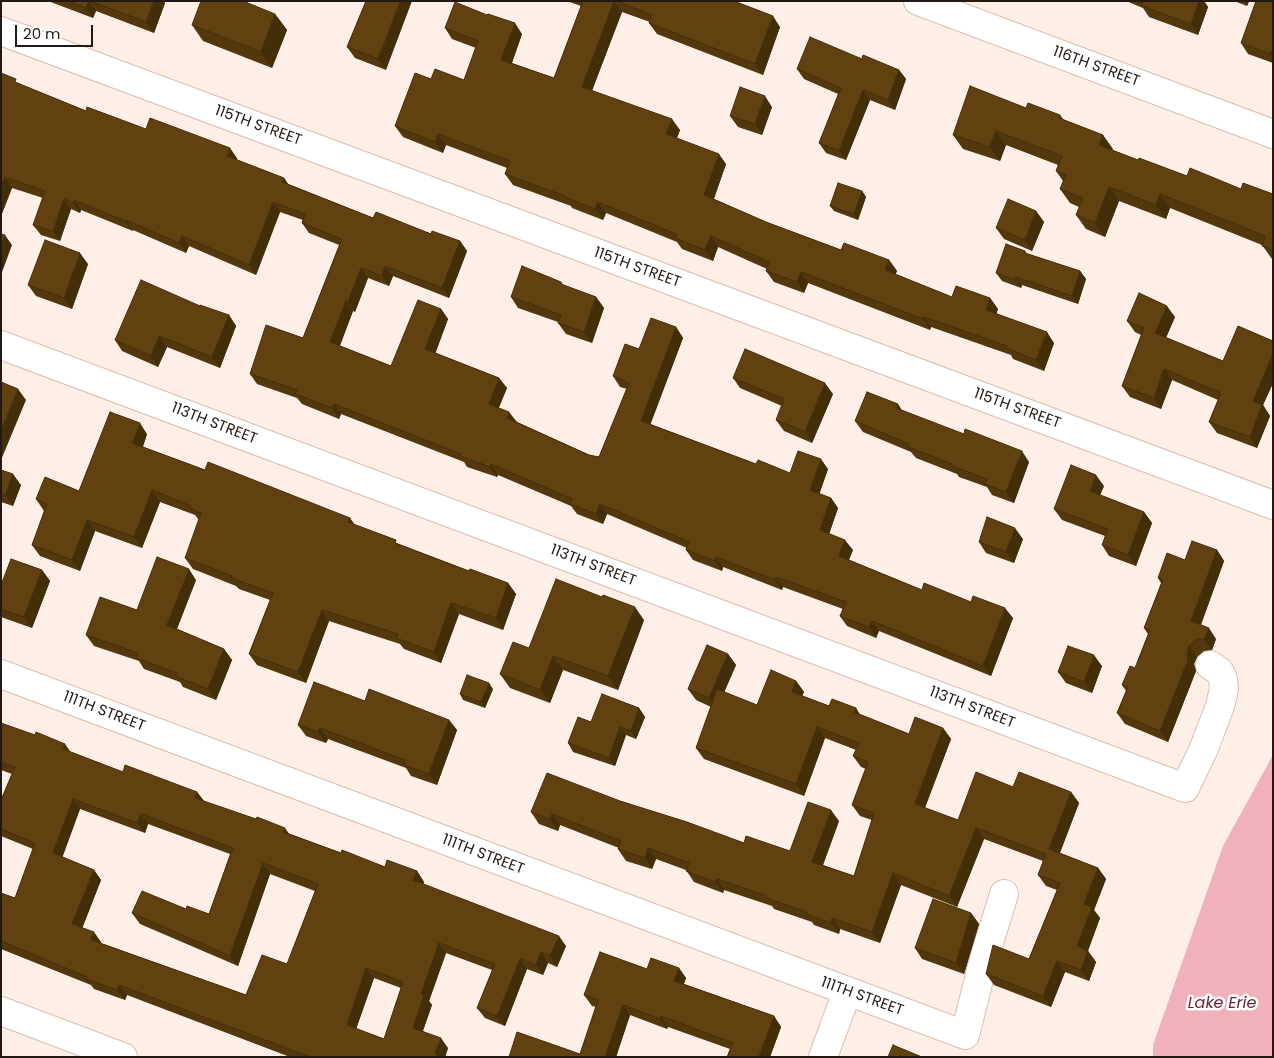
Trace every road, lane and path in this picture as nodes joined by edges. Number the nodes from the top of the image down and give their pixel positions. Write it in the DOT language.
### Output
graph roads {
  1 [pos="918,1"];
  2 [pos="977,12"];
  3 [pos="1,31"];
  4 [pos="1273,134"];
  5 [pos="1,345"];
  6 [pos="1273,505"];
  7 [pos="1210,665"];
  8 [pos="1,674"];
  9 [pos="1004,894"];
  10 [pos="847,992"];
  11 [pos="1,1010"];
  12 [pos="123,1057"];
  13 [pos="823,1057"];
  1 -- 2 [label="street, 116TH STREET"];
  2 -- 4 [label="street, 116TH STREET"];
  3 -- 6 [label="street, 115TH STREET"];
  5 -- 7 [label="street, 113TH STREET"];
  8 -- 10 [label="street, 111TH STREET"];
  9 -- 10 [label="street, 111TH STREET"];
  10 -- 13 [label="street"];
  11 -- 12 [label="street"];
}
